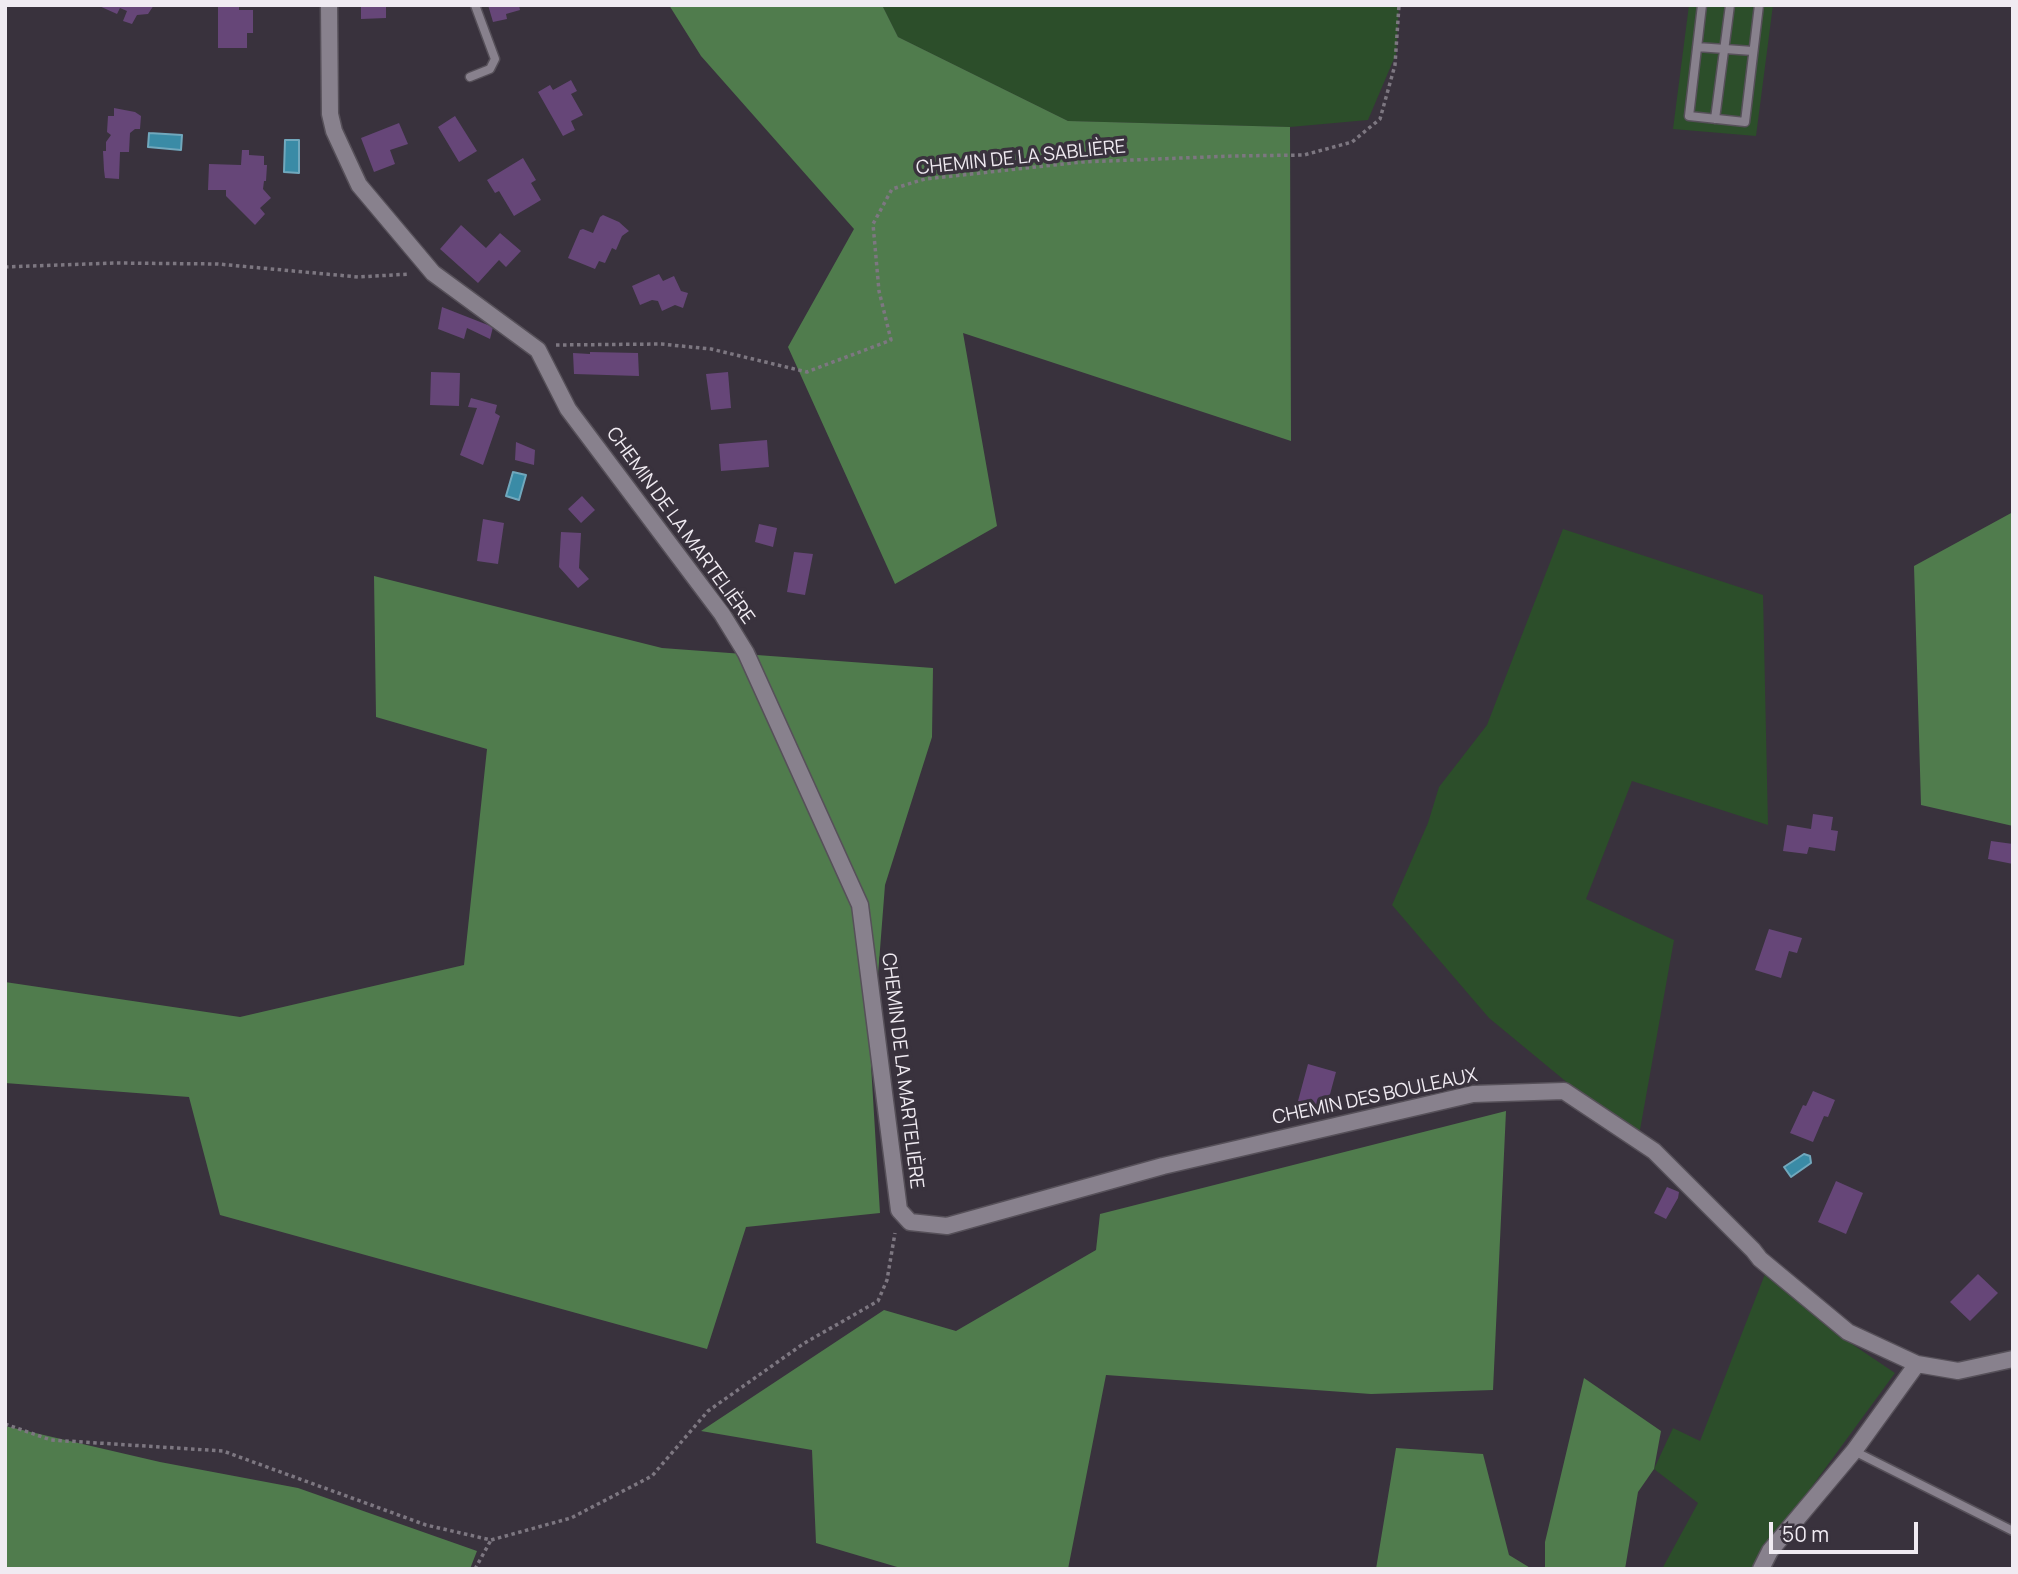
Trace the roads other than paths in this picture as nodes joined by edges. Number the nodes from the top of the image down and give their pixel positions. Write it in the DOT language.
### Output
graph roads {
  1 [pos="329,5"];
  2 [pos="475,5"];
  3 [pos="1702,5"];
  4 [pos="1730,5"];
  5 [pos="1759,5"];
  6 [pos="1697,47"];
  7 [pos="1724,49"];
  8 [pos="1753,51"];
  9 [pos="470,77"];
  10 [pos="1715,119"];
  11 [pos="905,1216"];
  12 [pos="2013,1359"];
  13 [pos="1917,1364"];
  14 [pos="1854,1451"];
  15 [pos="2013,1531"];
  16 [pos="1761,1569"];
  1 -- 11 [label="street, CHEMIN DE LA MARTELIÈRE"];
  2 -- 9 [label="lane"];
  3 -- 6 [label="lane"];
  4 -- 7 [label="lane"];
  5 -- 8 [label="lane"];
  6 -- 7 [label="lane"];
  6 -- 10 [label="lane"];
  7 -- 8 [label="lane"];
  7 -- 10 [label="lane"];
  8 -- 10 [label="lane"];
  11 -- 13 [label="street, CHEMIN DES BOULEAUX"];
  12 -- 13 [label="street, CHEMIN DES BOULEAUX"];
  13 -- 14 [label="street"];
  14 -- 15 [label="lane"];
  14 -- 16 [label="street"];
}
